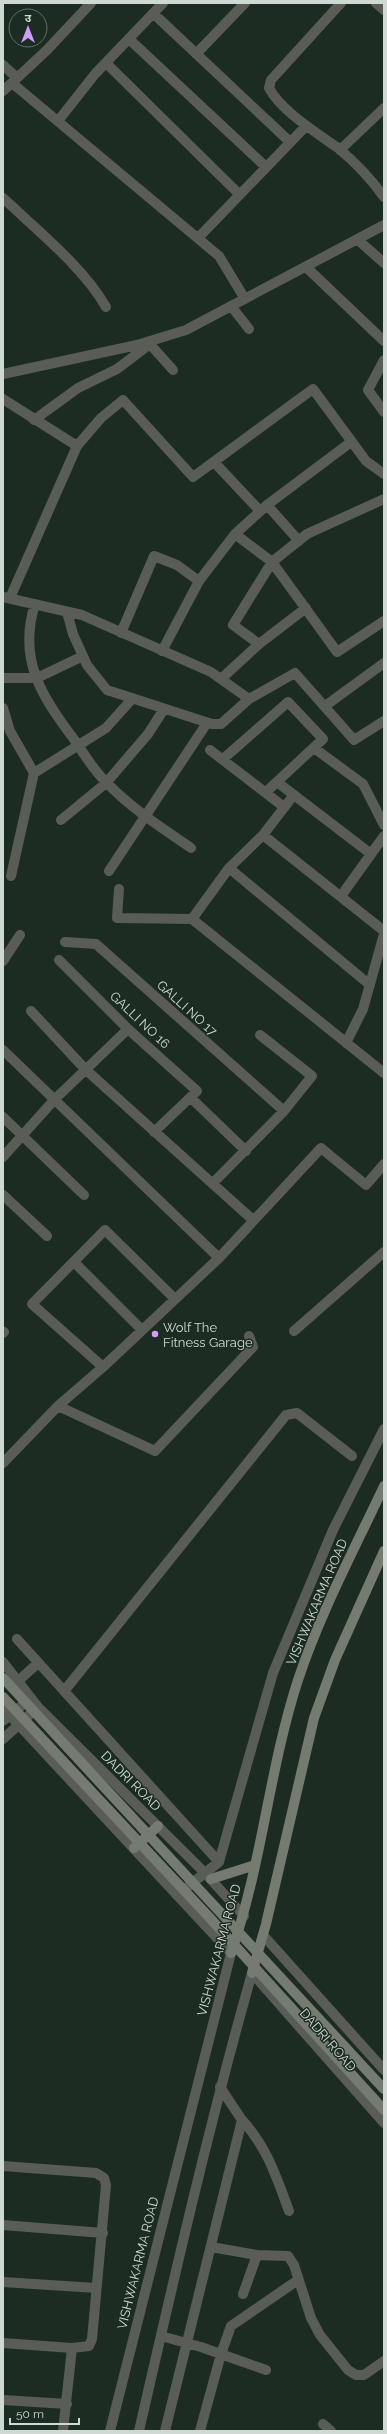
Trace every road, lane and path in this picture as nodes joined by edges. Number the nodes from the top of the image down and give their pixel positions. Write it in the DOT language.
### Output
graph roads {
  1 [pos="91,3"];
  2 [pos="163,3"];
  3 [pos="245,3"];
  4 [pos="341,3"];
  5 [pos="376,3"];
  6 [pos="384,10"];
  7 [pos="154,14"];
  8 [pos="129,39"];
  9 [pos="196,54"];
  10 [pos="106,63"];
  11 [pos="3,65"];
  12 [pos="14,80"];
  13 [pos="3,91"];
  14 [pos="384,108"];
  15 [pos="58,121"];
  16 [pos="306,126"];
  17 [pos="290,142"];
  18 [pos="340,150"];
  19 [pos="266,167"];
  20 [pos="239,194"];
  21 [pos="384,197"];
  22 [pos="3,198"];
  23 [pos="384,225"];
  24 [pos="198,238"];
  25 [pos="358,240"];
  26 [pos="384,263"];
  27 [pos="306,267"];
  28 [pos="245,299"];
  29 [pos="231,306"];
  30 [pos="106,307"];
  31 [pos="249,329"];
  32 [pos="384,341"];
  33 [pos="149,343"];
  34 [pos="384,360"];
  35 [pos="173,370"];
  36 [pos="3,374"];
  37 [pos="3,399"];
  38 [pos="384,412"];
  39 [pos="34,420"];
  40 [pos="351,442"];
  41 [pos="77,446"];
  42 [pos="214,462"];
  43 [pos="384,474"];
  44 [pos="384,500"];
  45 [pos="263,508"];
  46 [pos="235,534"];
  47 [pos="299,541"];
  48 [pos="272,562"];
  49 [pos="199,581"];
  50 [pos="7,598"];
  51 [pos="36,604"];
  52 [pos="306,608"];
  53 [pos="66,612"];
  54 [pos="384,620"];
  55 [pos="122,633"];
  56 [pos="259,644"];
  57 [pos="162,651"];
  58 [pos="83,656"];
  59 [pos="384,663"];
  60 [pos="3,678"];
  61 [pos="37,678"];
  62 [pos="221,679"];
  63 [pos="132,699"];
  64 [pos="249,699"];
  65 [pos="325,706"];
  66 [pos="3,708"];
  67 [pos="164,709"];
  68 [pos="384,721"];
  69 [pos="207,723"];
  70 [pos="78,745"];
  71 [pos="314,748"];
  72 [pos="210,750"];
  73 [pos="223,759"];
  74 [pos="34,773"];
  75 [pos="277,782"];
  76 [pos="106,783"];
  77 [pos="266,792"];
  78 [pos="293,796"];
  79 [pos="284,807"];
  80 [pos="144,816"];
  81 [pos="61,820"];
  82 [pos="384,825"];
  83 [pos="263,835"];
  84 [pos="384,836"];
  85 [pos="191,848"];
  86 [pos="371,854"];
  87 [pos="229,868"];
  88 [pos="109,871"];
  89 [pos="10,876"];
  90 [pos="119,889"];
  91 [pos="341,896"];
  92 [pos="192,919"];
  93 [pos="384,933"];
  94 [pos="20,935"];
  95 [pos="66,942"];
  96 [pos="59,960"];
  97 [pos="3,961"];
  98 [pos="370,985"];
  99 [pos="31,1011"];
  100 [pos="128,1028"];
  101 [pos="260,1035"];
  102 [pos="346,1043"];
  103 [pos="3,1050"];
  104 [pos="85,1070"];
  105 [pos="384,1073"];
  106 [pos="191,1098"];
  107 [pos="55,1099"];
  108 [pos="284,1111"];
  109 [pos="3,1117"];
  110 [pos="154,1132"];
  111 [pos="22,1136"];
  112 [pos="246,1151"];
  113 [pos="3,1157"];
  114 [pos="384,1164"];
  115 [pos="213,1183"];
  116 [pos="3,1194"];
  117 [pos="84,1195"];
  118 [pos="253,1220"];
  119 [pos="47,1236"];
  120 [pos="384,1252"];
  121 [pos="219,1258"];
  122 [pos="74,1262"];
  123 [pos="175,1299"];
  124 [pos="142,1330"];
  125 [pos="294,1331"];
  126 [pos="249,1336"];
  127 [pos="103,1367"];
  128 [pos="58,1406"];
  129 [pos="384,1429"];
  130 [pos="352,1456"];
  131 [pos="3,1463"];
  132 [pos="384,1486"];
  133 [pos="384,1551"];
  134 [pos="17,1639"];
  135 [pos="3,1662"];
  136 [pos="38,1663"];
  137 [pos="3,1678"];
  138 [pos="17,1682"];
  139 [pos="65,1690"];
  140 [pos="3,1696"];
  141 [pos="32,1697"];
  142 [pos="38,1706"];
  143 [pos="6,1714"];
  144 [pos="19,1724"];
  145 [pos="3,1738"];
  146 [pos="158,1826"];
  147 [pos="134,1848"];
  148 [pos="219,1862"];
  149 [pos="254,1865"];
  150 [pos="207,1876"];
  151 [pos="177,1895"];
  152 [pos="244,1916"];
  153 [pos="263,1935"];
  154 [pos="231,1953"];
  155 [pos="252,1973"];
  156 [pos="384,2070"];
  157 [pos="220,2086"];
  158 [pos="384,2089"];
  159 [pos="384,2110"];
  160 [pos="242,2120"];
  161 [pos="384,2123"];
  162 [pos="3,2166"];
  163 [pos="290,2211"];
  164 [pos="3,2225"];
  165 [pos="103,2233"];
  166 [pos="211,2247"];
  167 [pos="256,2255"];
  168 [pos="298,2280"];
  169 [pos="3,2282"];
  170 [pos="96,2288"];
  171 [pos="243,2294"];
  172 [pos="161,2336"];
  173 [pos="3,2342"];
  174 [pos="193,2345"];
  175 [pos="72,2348"];
  176 [pos="221,2354"];
  177 [pos="384,2361"];
  178 [pos="266,2370"];
  179 [pos="3,2400"];
  180 [pos="67,2404"];
  181 [pos="323,2424"];
  182 [pos="63,2431"];
  183 [pos="110,2431"];
  184 [pos="140,2431"];
  185 [pos="165,2431"];
  186 [pos="200,2431"];
  187 [pos="331,2431"];
  1 -- 12 [label="street"];
  2 -- 7 [label="street"];
  3 -- 9 [label="street"];
  4 -- 16 [label="street"];
  5 -- 6 [label="street"];
  7 -- 8 [label="street"];
  7 -- 9 [label="street"];
  8 -- 10 [label="street"];
  8 -- 19 [label="street"];
  9 -- 17 [label="street"];
  10 -- 15 [label="street"];
  10 -- 20 [label="street"];
  11 -- 12 [label="street"];
  12 -- 13 [label="street"];
  12 -- 15 [label="street"];
  14 -- 18 [label="street"];
  15 -- 24 [label="street"];
  16 -- 17 [label="street"];
  16 -- 18 [label="street"];
  17 -- 19 [label="street"];
  18 -- 21 [label="street"];
  19 -- 20 [label="street"];
  20 -- 24 [label="street"];
  22 -- 30 [label="street"];
  23 -- 25 [label="street"];
  24 -- 28 [label="street"];
  25 -- 26 [label="street"];
  25 -- 27 [label="street"];
  27 -- 28 [label="street"];
  27 -- 32 [label="street"];
  28 -- 29 [label="street"];
  29 -- 31 [label="street"];
  29 -- 33 [label="street"];
  33 -- 35 [label="street"];
  33 -- 36 [label="street"];
  33 -- 39 [label="street"];
  34 -- 38 [label="street"];
  37 -- 39 [label="street"];
  39 -- 41 [label="street"];
  40 -- 42 [label="street"];
  40 -- 43 [label="street"];
  40 -- 45 [label="street"];
  41 -- 42 [label="street"];
  41 -- 50 [label="street"];
  42 -- 45 [label="street"];
  44 -- 47 [label="street"];
  45 -- 46 [label="street"];
  45 -- 47 [label="street"];
  46 -- 48 [label="street"];
  46 -- 49 [label="street"];
  47 -- 48 [label="street"];
  48 -- 52 [label="street"];
  48 -- 56 [label="street"];
  49 -- 55 [label="street"];
  49 -- 57 [label="street"];
  50 -- 51 [label="street"];
  51 -- 53 [label="street"];
  51 -- 61 [label="street"];
  52 -- 54 [label="street"];
  52 -- 56 [label="street"];
  53 -- 55 [label="street"];
  53 -- 58 [label="street"];
  55 -- 57 [label="street"];
  56 -- 62 [label="street"];
  57 -- 62 [label="street"];
  58 -- 61 [label="street"];
  58 -- 63 [label="street"];
  59 -- 65 [label="street"];
  60 -- 61 [label="street"];
  61 -- 70 [label="street"];
  62 -- 64 [label="street"];
  63 -- 67 [label="street"];
  63 -- 70 [label="street"];
  64 -- 65 [label="street"];
  64 -- 69 [label="street"];
  65 -- 68 [label="street"];
  66 -- 74 [label="street"];
  67 -- 69 [label="street"];
  67 -- 76 [label="street"];
  69 -- 80 [label="street"];
  70 -- 74 [label="street"];
  70 -- 76 [label="street"];
  71 -- 73 [label="street"];
  71 -- 75 [label="street"];
  71 -- 82 [label="street"];
  72 -- 73 [label="street"];
  73 -- 77 [label="street"];
  74 -- 89 [label="street"];
  75 -- 77 [label="street"];
  75 -- 78 [label="street"];
  76 -- 80 [label="street"];
  76 -- 81 [label="street"];
  77 -- 79 [label="street"];
  78 -- 79 [label="street"];
  78 -- 86 [label="street"];
  79 -- 83 [label="street"];
  80 -- 85 [label="street"];
  80 -- 88 [label="street"];
  83 -- 87 [label="street"];
  83 -- 91 [label="street"];
  84 -- 86 [label="street"];
  86 -- 91 [label="street"];
  87 -- 92 [label="street"];
  87 -- 98 [label="street"];
  90 -- 92 [label="street"];
  91 -- 93 [label="street"];
  92 -- 102 [label="street"];
  93 -- 98 [label="street"];
  94 -- 97 [label="street"];
  95 -- 108 [label="street, GALLI NO 17"];
  96 -- 100 [label="street, GALLI NO 16"];
  98 -- 102 [label="street"];
  99 -- 104 [label="street"];
  100 -- 104 [label="street"];
  100 -- 106 [label="street, GALLI NO 16"];
  101 -- 108 [label="street"];
  102 -- 105 [label="street"];
  103 -- 107 [label="street"];
  104 -- 107 [label="street"];
  104 -- 110 [label="street"];
  106 -- 110 [label="street"];
  106 -- 112 [label="street"];
  107 -- 111 [label="street"];
  107 -- 121 [label="street"];
  108 -- 112 [label="street"];
  109 -- 111 [label="street"];
  110 -- 115 [label="street"];
  111 -- 113 [label="street"];
  111 -- 117 [label="street"];
  112 -- 115 [label="street"];
  114 -- 118 [label="street"];
  115 -- 118 [label="street"];
  116 -- 119 [label="street"];
  118 -- 121 [label="street"];
  120 -- 125 [label="street"];
  121 -- 123 [label="street"];
  122 -- 123 [label="street"];
  122 -- 124 [label="street"];
  122 -- 127 [label="street"];
  123 -- 124 [label="street"];
  124 -- 127 [label="street"];
  126 -- 128 [label="street"];
  127 -- 128 [label="street"];
  128 -- 131 [label="street"];
  129 -- 148 [label="street"];
  130 -- 139 [label="street"];
  132 -- 149 [label="main road, VISHWAKARMA ROAD"];
  133 -- 153 [label="main road"];
  134 -- 136 [label="street"];
  135 -- 138 [label="street, DADRI ROAD"];
  136 -- 138 [label="street"];
  136 -- 139 [label="street"];
  137 -- 158 [label="main road, bridge"];
  138 -- 141 [label="street, DADRI ROAD"];
  139 -- 148 [label="street"];
  140 -- 159 [label="main road, bridge"];
  141 -- 142 [label="street, DADRI ROAD"];
  141 -- 143 [label="street"];
  142 -- 144 [label="street"];
  142 -- 146 [label="street, DADRI ROAD"];
  143 -- 144 [label="street"];
  144 -- 145 [label="street"];
  144 -- 147 [label="street"];
  146 -- 147 [label="main road"];
  146 -- 150 [label="street, DADRI ROAD"];
  147 -- 151 [label="street"];
  148 -- 150 [label="street"];
  149 -- 150 [label="main road"];
  149 -- 152 [label="main road, VISHWAKARMA ROAD"];
  150 -- 151 [label="street"];
  150 -- 152 [label="street, DADRI ROAD"];
  151 -- 154 [label="street"];
  152 -- 154 [label="main road, VISHWAKARMA ROAD"];
  153 -- 155 [label="main road"];
  153 -- 156 [label="street, DADRI ROAD"];
  154 -- 183 [label="street, VISHWAKARMA ROAD"];
  155 -- 157 [label="street"];
  155 -- 161 [label="street, DADRI ROAD"];
  157 -- 160 [label="street"];
  157 -- 172 [label="street"];
  160 -- 163 [label="street"];
  160 -- 166 [label="street"];
  162 -- 165 [label="street"];
  164 -- 165 [label="street"];
  165 -- 170 [label="street"];
  166 -- 167 [label="street"];
  166 -- 174 [label="street"];
  167 -- 168 [label="street"];
  167 -- 171 [label="street"];
  168 -- 176 [label="street"];
  168 -- 177 [label="street"];
  169 -- 170 [label="street"];
  170 -- 175 [label="street"];
  172 -- 174 [label="street"];
  172 -- 184 [label="street"];
  173 -- 175 [label="street"];
  174 -- 176 [label="street"];
  174 -- 185 [label="street"];
  175 -- 180 [label="street"];
  176 -- 178 [label="street"];
  176 -- 186 [label="street"];
  179 -- 180 [label="street"];
  180 -- 182 [label="street"];
  181 -- 187 [label="street"];
}
